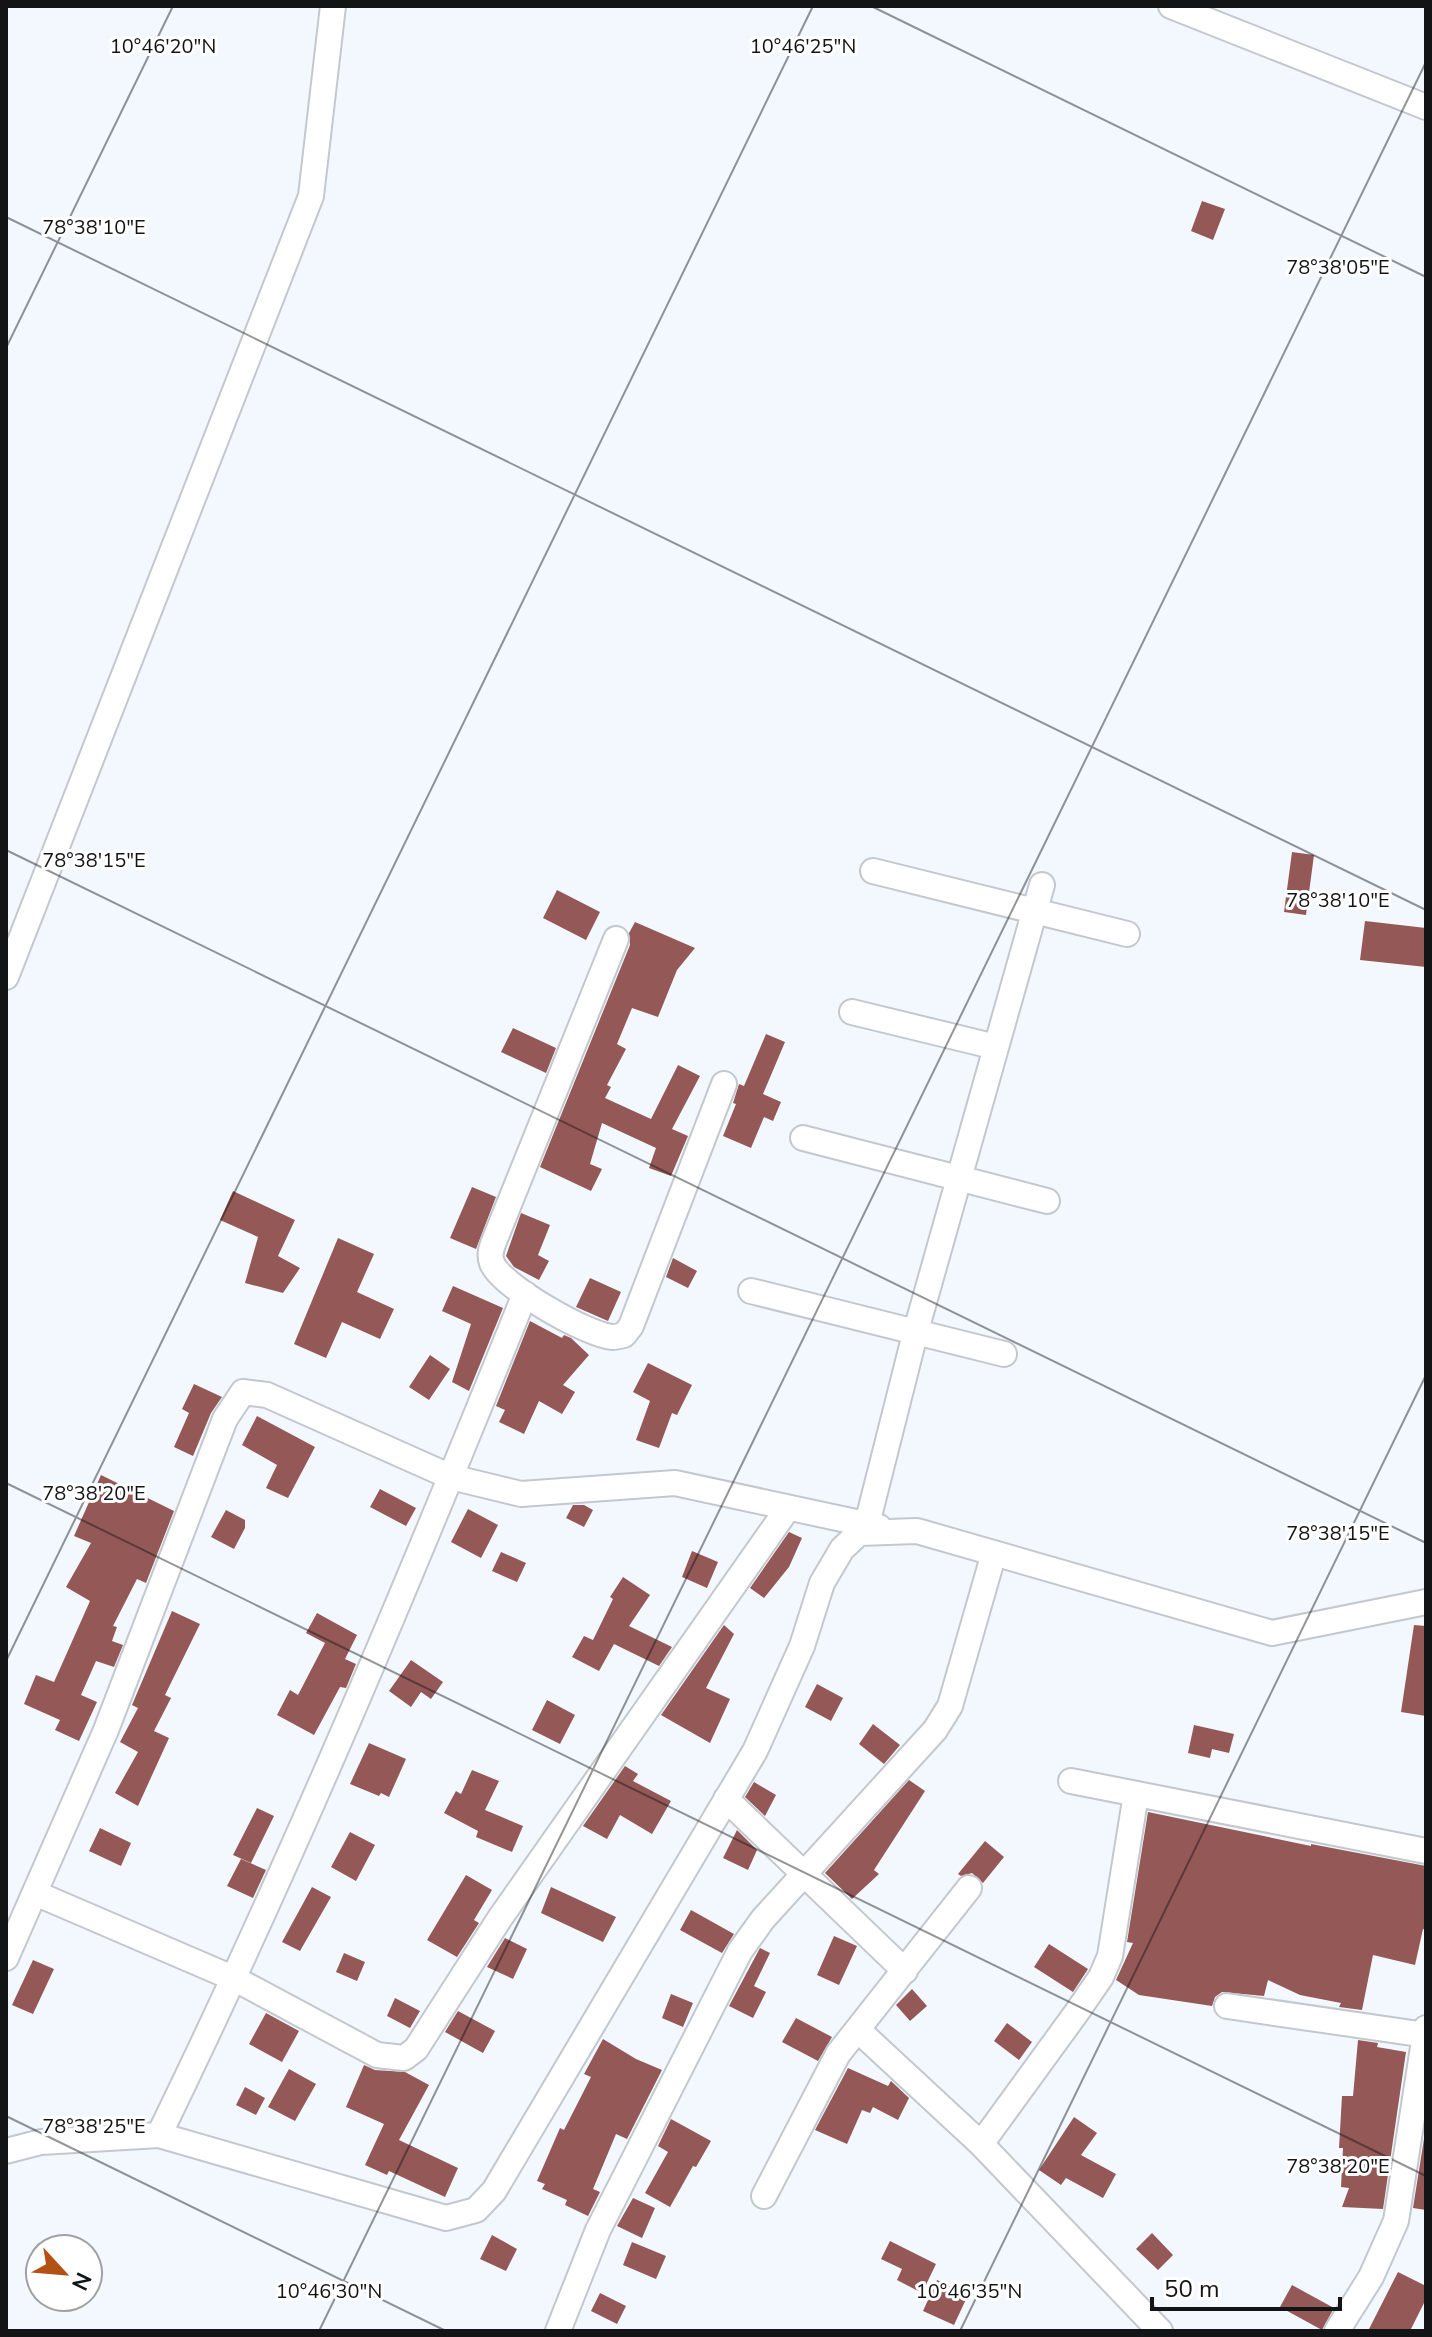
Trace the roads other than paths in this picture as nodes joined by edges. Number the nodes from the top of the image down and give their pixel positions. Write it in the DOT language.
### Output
graph roads {
  1 [pos="333,6"];
  2 [pos="1171,6"];
  3 [pos="1426,107"];
  4 [pos="873,871"];
  5 [pos="1042,885"];
  6 [pos="1035,909"];
  7 [pos="1127,934"];
  8 [pos="616,939"];
  9 [pos="6,977"];
  10 [pos="852,1012"];
  11 [pos="996,1047"];
  12 [pos="724,1084"];
  13 [pos="803,1138"];
  14 [pos="959,1179"];
  15 [pos="1047,1201"];
  16 [pos="751,1291"];
  17 [pos="525,1294"];
  18 [pos="915,1334"];
  19 [pos="1004,1354"];
  20 [pos="451,1477"];
  21 [pos="788,1508"];
  22 [pos="867,1524"];
  23 [pos="901,1532"];
  24 [pos="994,1553"];
  25 [pos="1426,1602"];
  26 [pos="1071,1781"];
  27 [pos="1136,1794"];
  28 [pos="726,1799"];
  29 [pos="1426,1851"];
  30 [pos="803,1876"];
  31 [pos="969,1888"];
  32 [pos="35,1893"];
  33 [pos="6,1958"];
  34 [pos="905,1971"];
  35 [pos="235,1979"];
  36 [pos="1227,2006"];
  37 [pos="858,2030"];
  38 [pos="1425,2032"];
  39 [pos="159,2135"];
  40 [pos="981,2144"];
  41 [pos="6,2151"];
  42 [pos="764,2196"];
  43 [pos="558,2331"];
  44 [pos="1160,2331"];
  45 [pos="1337,2331"];
  1 -- 9 [label="street"];
  2 -- 3 [label="street"];
  4 -- 6 [label="street"];
  5 -- 6 [label="street"];
  6 -- 7 [label="street"];
  6 -- 11 [label="street"];
  8 -- 17 [label="street"];
  10 -- 11 [label="street"];
  11 -- 14 [label="street"];
  12 -- 17 [label="street"];
  13 -- 14 [label="street"];
  14 -- 15 [label="street"];
  14 -- 18 [label="street"];
  16 -- 18 [label="street"];
  17 -- 20 [label="street"];
  18 -- 19 [label="street"];
  18 -- 22 [label="street"];
  20 -- 21 [label="street"];
  20 -- 32 [label="street"];
  20 -- 35 [label="street"];
  21 -- 22 [label="street"];
  21 -- 35 [label="street"];
  22 -- 23 [label="street"];
  23 -- 24 [label="street"];
  23 -- 28 [label="street"];
  24 -- 25 [label="street"];
  24 -- 30 [label="street"];
  26 -- 27 [label="street"];
  27 -- 29 [label="street"];
  27 -- 40 [label="street"];
  28 -- 30 [label="street"];
  28 -- 39 [label="street"];
  30 -- 34 [label="street"];
  30 -- 43 [label="street"];
  31 -- 34 [label="street"];
  32 -- 33 [label="street"];
  32 -- 35 [label="street"];
  34 -- 37 [label="street"];
  35 -- 39 [label="street"];
  36 -- 38 [label="street"];
  37 -- 40 [label="street"];
  37 -- 42 [label="street"];
  38 -- 45 [label="street"];
  39 -- 41 [label="street"];
  40 -- 44 [label="street"];
}
